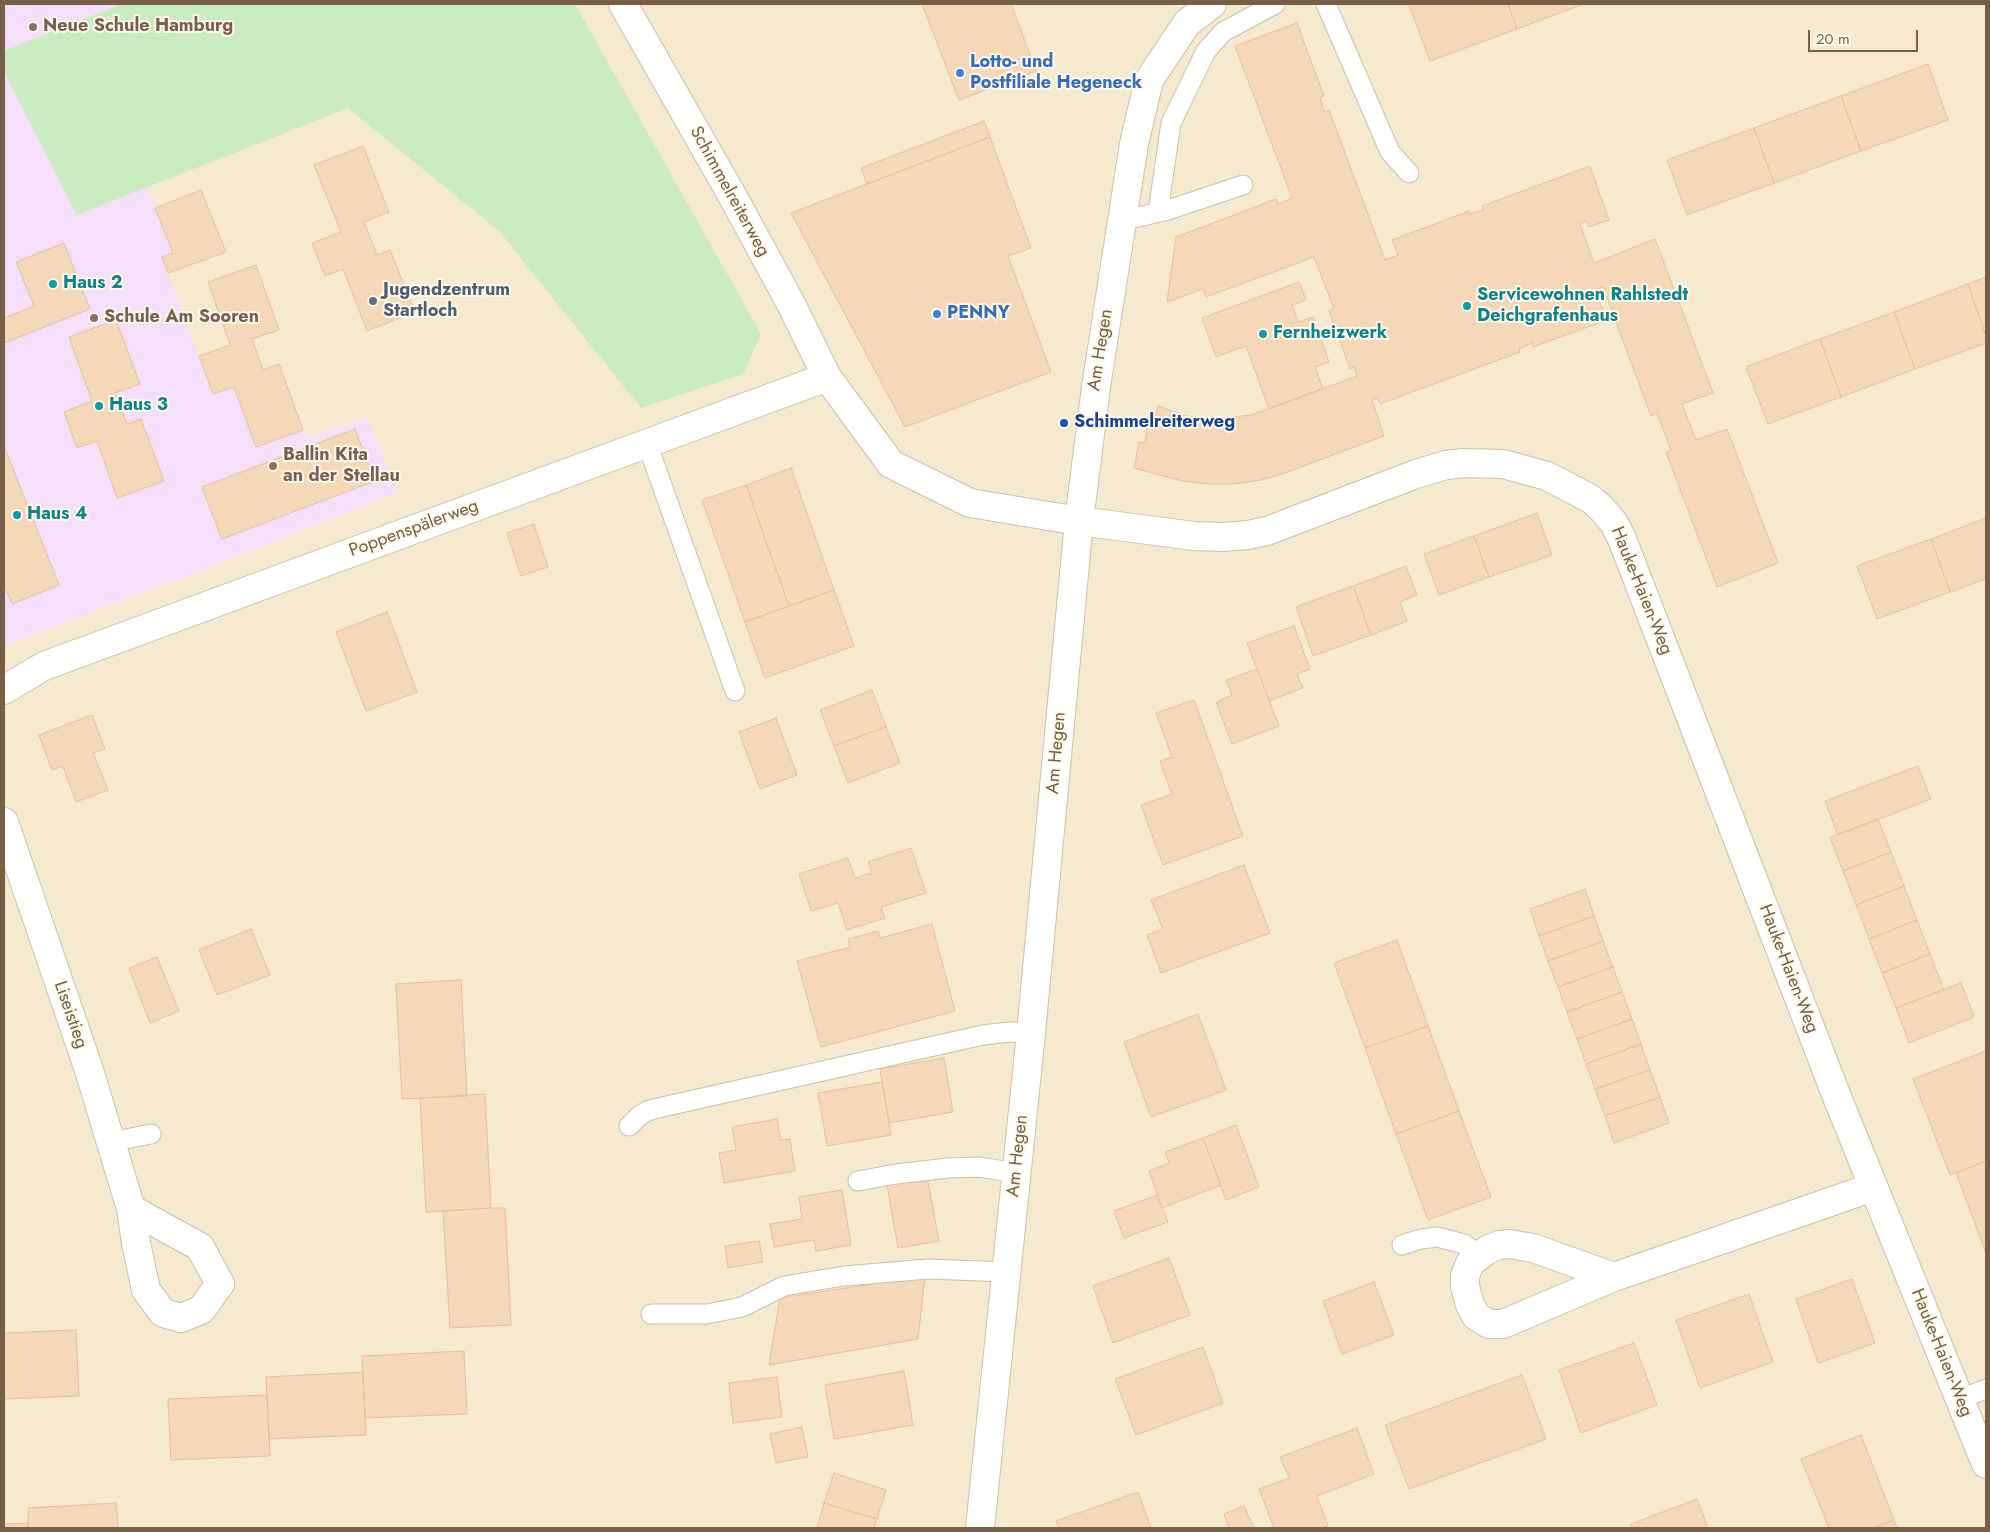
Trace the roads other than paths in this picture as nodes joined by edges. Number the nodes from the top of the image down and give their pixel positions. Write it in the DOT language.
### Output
graph roads {
  1 [pos="623,4"];
  2 [pos="1212,4"];
  3 [pos="1276,4"];
  4 [pos="1326,4"];
  5 [pos="1409,173"];
  6 [pos="1243,185"];
  7 [pos="1158,212"];
  8 [pos="1121,222"];
  9 [pos="827,377"];
  10 [pos="647,443"];
  11 [pos="1079,521"];
  12 [pos="4,690"];
  13 [pos="736,691"];
  14 [pos="4,822"];
  15 [pos="1031,1033"];
  16 [pos="629,1126"];
  17 [pos="151,1134"];
  18 [pos="111,1142"];
  19 [pos="1016,1173"];
  20 [pos="858,1181"];
  21 [pos="1874,1187"];
  22 [pos="131,1208"];
  23 [pos="1402,1245"];
  24 [pos="1479,1255"];
  25 [pos="1006,1272"];
  26 [pos="1614,1277"];
  27 [pos="651,1314"];
  28 [pos="1986,1389"];
  29 [pos="1960,1399"];
  30 [pos="1986,1464"];
  31 [pos="980,1528"];
  1 -- 9 [label="street, Schimmelreiterweg"];
  2 -- 8 [label="street, Am Hegen"];
  3 -- 7 [label="lane"];
  4 -- 5 [label="lane"];
  6 -- 7 [label="lane"];
  7 -- 8 [label="lane"];
  8 -- 11 [label="street, Am Hegen"];
  9 -- 10 [label="street, Poppenspälerweg"];
  9 -- 11 [label="street, Schimmelreiterweg"];
  10 -- 12 [label="street, Poppenspälerweg"];
  10 -- 13 [label="lane"];
  11 -- 15 [label="street, Am Hegen"];
  11 -- 21 [label="street, Hauke-Haien-Weg"];
  14 -- 18 [label="street, Liseistieg"];
  15 -- 16 [label="lane"];
  15 -- 19 [label="street, Am Hegen"];
  17 -- 18 [label="lane"];
  18 -- 22 [label="street, Liseistieg"];
  19 -- 20 [label="lane"];
  19 -- 25 [label="street, Am Hegen"];
  21 -- 26 [label="street"];
  21 -- 29 [label="street, Hauke-Haien-Weg"];
  23 -- 24 [label="lane"];
  24 -- 26 [label="street"];
  24 -- 26 [label="street"];
  25 -- 27 [label="lane"];
  25 -- 31 [label="street, Am Hegen"];
  28 -- 29 [label="lane"];
  29 -- 30 [label="street, Hauke-Haien-Weg"];
}
